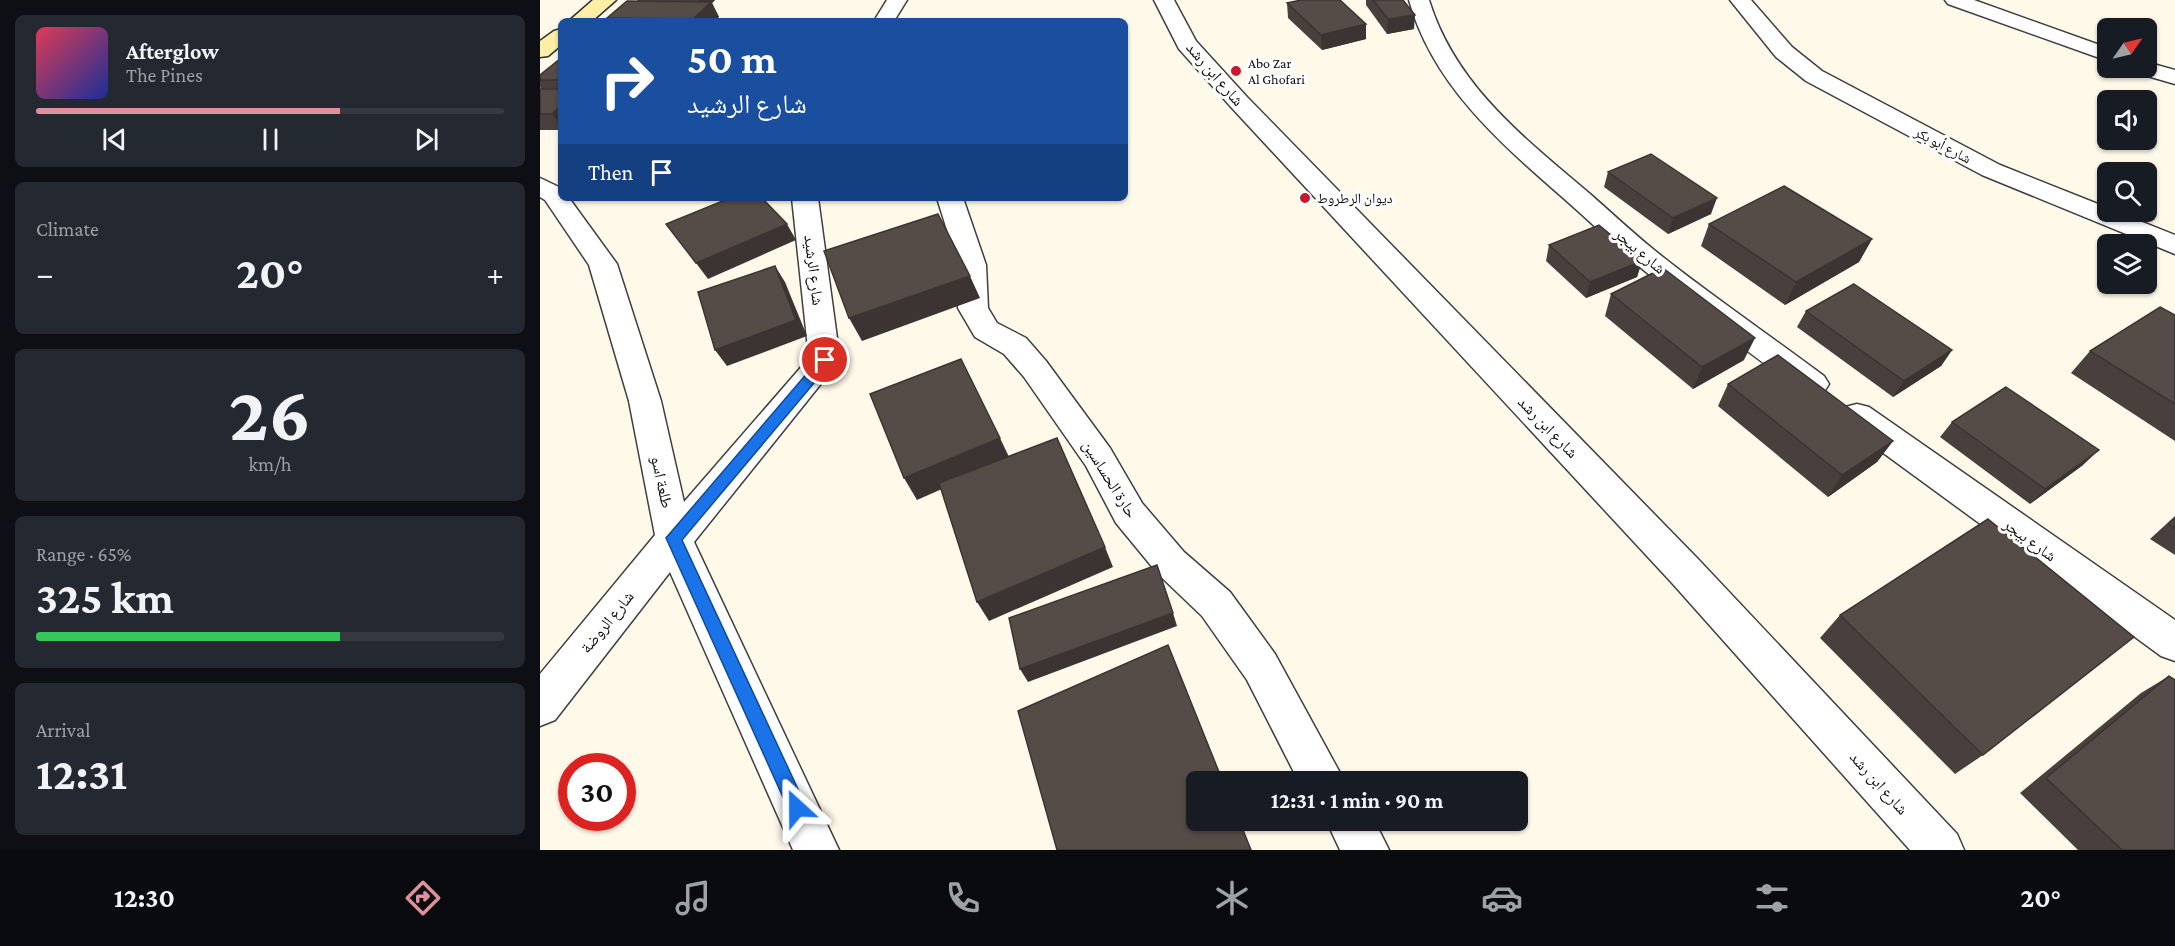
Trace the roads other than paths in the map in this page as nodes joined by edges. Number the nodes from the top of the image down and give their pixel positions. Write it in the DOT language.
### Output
graph roads {
  1 [pos="606,0"];
  2 [pos="897,0"];
  3 [pos="1164,0"];
  4 [pos="1419,0"];
  5 [pos="1740,0"];
  6 [pos="1955,0"];
  7 [pos="583,18"];
  8 [pos="886,18"];
  9 [pos="558,37"];
  10 [pos="540,51"];
  11 [pos="2097,51"];
  12 [pos="2157,72"];
  13 [pos="2175,77"];
  14 [pos="540,186"];
  15 [pos="558,201"];
  16 [pos="558,201"];
  17 [pos="805,201"];
  18 [pos="951,201"];
  19 [pos="2175,245"];
  20 [pos="674,538"];
  21 [pos="2175,644"];
  22 [pos="540,705"];
  23 [pos="1317,771"];
  24 [pos="1355,831"];
  25 [pos="816,850"];
  26 [pos="1366,850"];
  27 [pos="1941,850"];
  1 -- 7 [label="main road"];
  2 -- 8 [label="street"];
  3 -- 27 [label="street, شارع ابن رشد"];
  4 -- 21 [label="street, شارع بيجر"];
  5 -- 19 [label="street, شارع أبو بكر"];
  6 -- 11 [label="street"];
  9 -- 10 [label="main road"];
  12 -- 13 [label="street"];
  14 -- 15 [label="street, طلعة اسو"];
  16 -- 20 [label="street, طلعة اسو"];
  17 -- 20 [label="street, شارع الرشيد"];
  18 -- 23 [label="street, حارة الحساسين"];
  20 -- 22 [label="street, شارع الروضة"];
  20 -- 25 [label="street, طلعة اسو"];
  24 -- 26 [label="street"];
}
